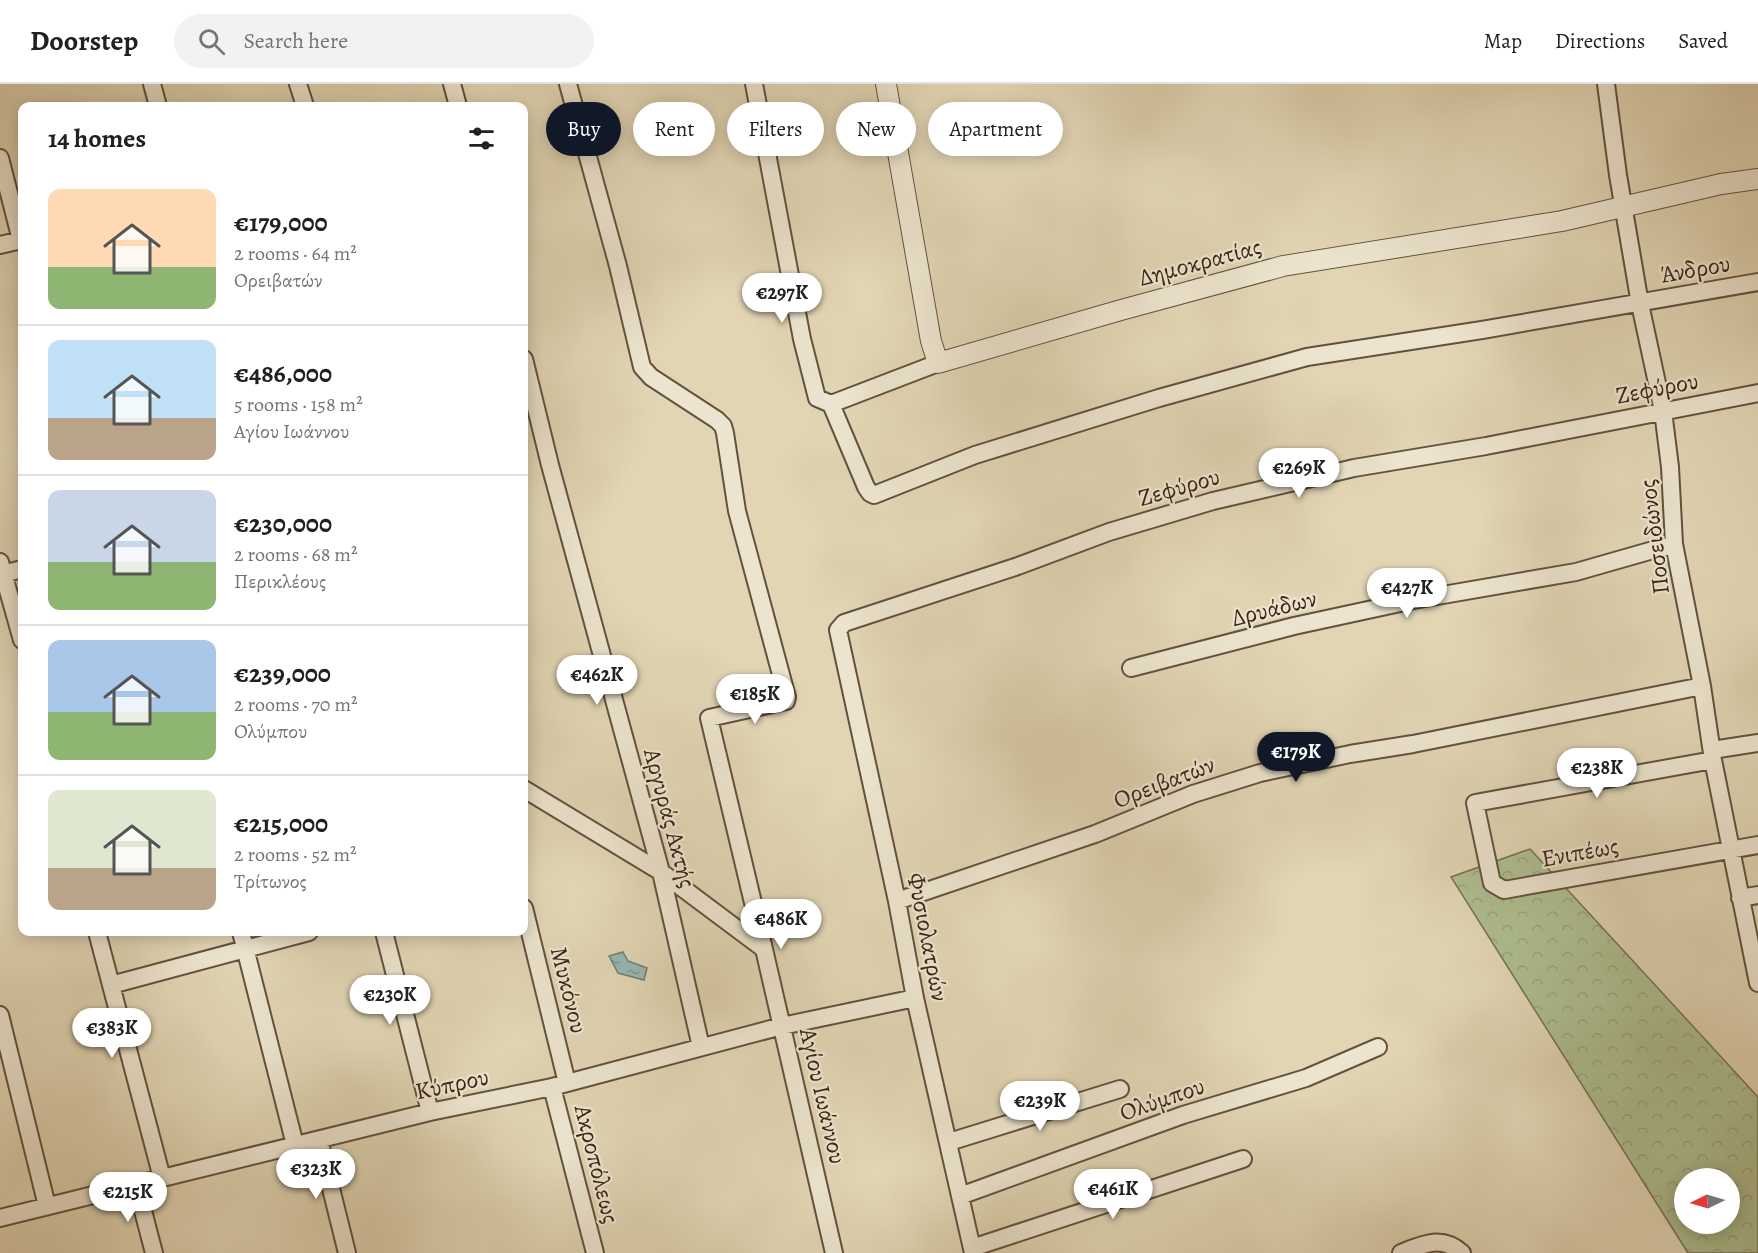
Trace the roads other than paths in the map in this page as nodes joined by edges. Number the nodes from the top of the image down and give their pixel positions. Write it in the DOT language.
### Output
graph roads {
  1 [pos="152,84"];
  2 [pos="298,84"];
  3 [pos="452,84"];
  4 [pos="568,84"];
  5 [pos="754,84"];
  6 [pos="886,84"];
  7 [pos="1606,84"];
  8 [pos="157,102"];
  9 [pos="304,102"];
  10 [pos="457,102"];
  11 [pos="0,158"];
  12 [pos="1758,179"];
  13 [pos="1625,208"];
  14 [pos="18,225"];
  15 [pos="18,241"];
  16 [pos="0,245"];
  17 [pos="1758,282"];
  18 [pos="1640,304"];
  19 [pos="938,363"];
  20 [pos="528,375"];
  21 [pos="1758,393"];
  22 [pos="831,404"];
  23 [pos="1663,411"];
  24 [pos="1674,544"];
  25 [pos="2,568"];
  26 [pos="18,569"];
  27 [pos="18,626"];
  28 [pos="838,630"];
  29 [pos="1131,668"];
  30 [pos="1702,686"];
  31 [pos="1758,743"];
  32 [pos="1712,755"];
  33 [pos="528,791"];
  34 [pos="1758,845"];
  35 [pos="1730,850"];
  36 [pos="661,872"];
  37 [pos="1758,895"];
  38 [pos="1740,898"];
  39 [pos="897,901"];
  40 [pos="528,928"];
  41 [pos="98,936"];
  42 [pos="242,936"];
  43 [pos="293,936"];
  44 [pos="385,936"];
  45 [pos="246,948"];
  46 [pos="764,949"];
  47 [pos="1758,983"];
  48 [pos="111,985"];
  49 [pos="915,998"];
  50 [pos="0,1015"];
  51 [pos="782,1026"];
  52 [pos="701,1047"];
  53 [pos="1378,1047"];
  54 [pos="560,1085"];
  55 [pos="1120,1089"];
  56 [pos="430,1112"];
  57 [pos="319,1140"];
  58 [pos="949,1142"];
  59 [pos="295,1145"];
  60 [pos="1243,1159"];
  61 [pos="162,1178"];
  62 [pos="136,1184"];
  63 [pos="960,1196"];
  64 [pos="47,1206"];
  65 [pos="0,1218"];
  66 [pos="1457,1249"];
  67 [pos="972,1251"];
  68 [pos="154,1253"];
  69 [pos="347,1253"];
  70 [pos="595,1253"];
  71 [pos="834,1253"];
  72 [pos="1401,1253"];
  1 -- 8 [label="street"];
  2 -- 9 [label="street"];
  3 -- 10 [label="street"];
  4 -- 46 [label="street, Αγίου Ιωάννου"];
  5 -- 22 [label="street"];
  6 -- 19 [label="street"];
  7 -- 13 [label="street, Ποσειδώνος"];
  11 -- 14 [label="street"];
  12 -- 13 [label="street, Δημοκρατίας"];
  13 -- 18 [label="street, Ποσειδώνος"];
  13 -- 19 [label="street, Δημοκρατίας"];
  15 -- 16 [label="street"];
  17 -- 18 [label="street, Άνδρου"];
  18 -- 22 [label="street, Άνδρου"];
  18 -- 23 [label="street, Ποσειδώνος"];
  19 -- 22 [label="street"];
  20 -- 36 [label="street, Αργυράς Ακτής"];
  21 -- 23 [label="street, Ζεφύρου"];
  23 -- 24 [label="street, Ποσειδώνος"];
  23 -- 28 [label="street, Ζεφύρου"];
  24 -- 29 [label="street, Δρυάδων"];
  24 -- 30 [label="street, Ποσειδώνος"];
  25 -- 26 [label="street"];
  25 -- 27 [label="street"];
  28 -- 39 [label="street, Φυσιολατρών"];
  30 -- 32 [label="street, Ποσειδώνος"];
  30 -- 39 [label="street, Ορειβατών"];
  31 -- 32 [label="street"];
  32 -- 35 [label="street, Ποσειδώνος"];
  32 -- 35 [label="street, Ενιπέως"];
  33 -- 36 [label="street"];
  34 -- 35 [label="street, Ενιπέως"];
  35 -- 38 [label="street, Ποσειδώνος"];
  36 -- 46 [label="street"];
  36 -- 52 [label="street, Αργυράς Ακτής"];
  37 -- 38 [label="street"];
  38 -- 47 [label="street, Ποσειδώνος"];
  39 -- 49 [label="street, Φυσιολατρών"];
  40 -- 54 [label="street, Μυκόνου"];
  41 -- 48 [label="street"];
  42 -- 45 [label="street"];
  43 -- 45 [label="street"];
  44 -- 56 [label="street"];
  45 -- 48 [label="street"];
  45 -- 59 [label="street"];
  46 -- 51 [label="street, Αγίου Ιωάννου"];
  48 -- 61 [label="street"];
  49 -- 51 [label="street, Κύπρου"];
  49 -- 58 [label="street, Φυσιολατρών"];
  50 -- 64 [label="street"];
  51 -- 52 [label="street, Κύπρου"];
  51 -- 71 [label="street, Αγίου Ιωάννου"];
  52 -- 54 [label="street, Κύπρου"];
  53 -- 63 [label="street, Ολύμπου"];
  54 -- 56 [label="street, Κύπρου"];
  54 -- 70 [label="street, Ακροπόλεως"];
  55 -- 58 [label="street"];
  56 -- 57 [label="street, Κύπρου"];
  57 -- 59 [label="street, Κύπρου"];
  57 -- 69 [label="street"];
  58 -- 63 [label="street, Φυσιολατρών"];
  59 -- 61 [label="street, Κύπρου"];
  60 -- 67 [label="street"];
  61 -- 62 [label="street, Κύπρου"];
  62 -- 64 [label="street, Κύπρου"];
  62 -- 68 [label="street"];
  63 -- 67 [label="street, Φυσιολατρών"];
  64 -- 65 [label="street, Κύπρου"];
  66 -- 72 [label="street"];
}
